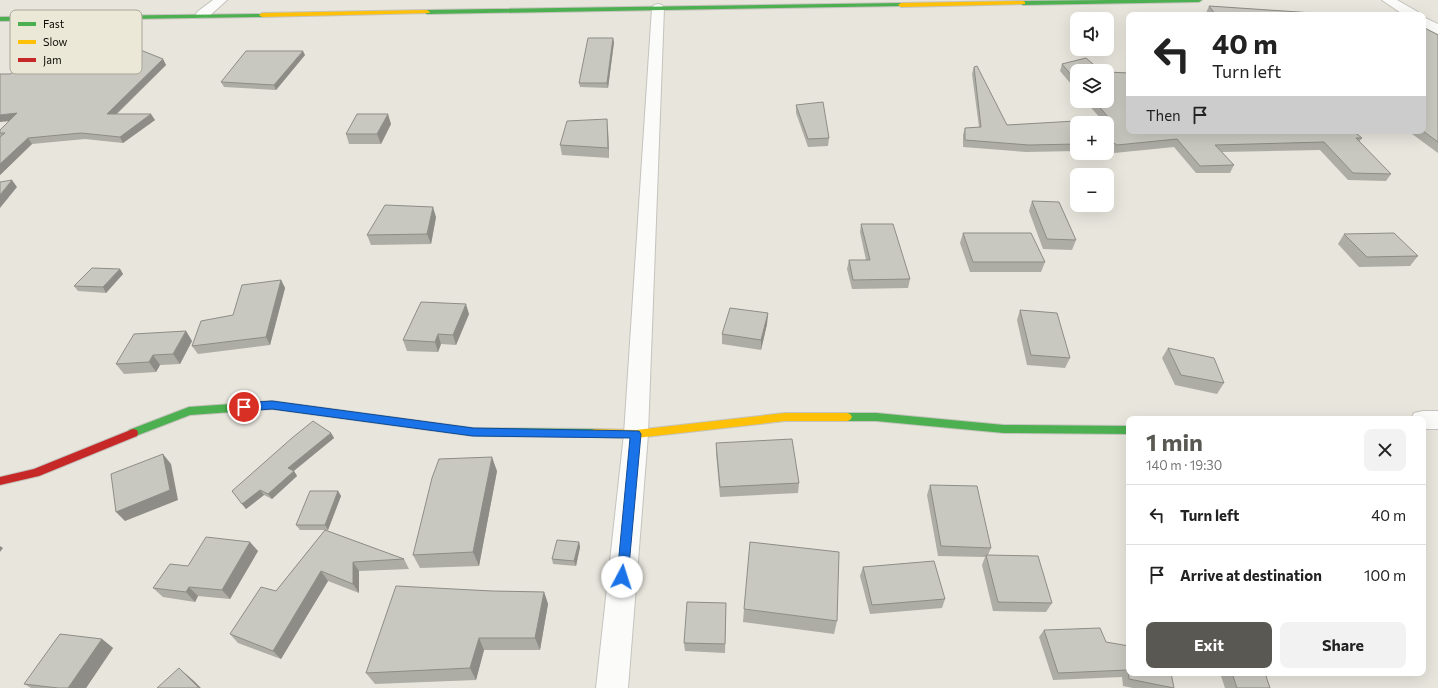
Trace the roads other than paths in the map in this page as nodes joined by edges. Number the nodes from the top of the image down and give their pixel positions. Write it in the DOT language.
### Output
graph roads {
  1 [pos="221,0"];
  2 [pos="1200,0"];
  3 [pos="1388,0"];
  4 [pos="1070,1"];
  5 [pos="848,3"];
  6 [pos="658,8"];
  7 [pos="1408,12"];
  8 [pos="202,15"];
  9 [pos="142,16"];
  10 [pos="0,18"];
  11 [pos="10,18"];
  12 [pos="1426,23"];
  13 [pos="1438,30"];
  14 [pos="1426,420"];
  15 [pos="1438,420"];
  16 [pos="1126,430"];
  17 [pos="636,434"];
  18 [pos="0,481"];
  19 [pos="612,688"];
  1 -- 8 [label="street"];
  2 -- 4 [label="main road"];
  3 -- 7 [label="street"];
  4 -- 5 [label="main road"];
  5 -- 6 [label="main road"];
  6 -- 8 [label="main road"];
  6 -- 17 [label="street"];
  8 -- 9 [label="main road"];
  10 -- 11 [label="main road"];
  12 -- 13 [label="street"];
  14 -- 15 [label="street"];
  16 -- 17 [label="main road"];
  17 -- 18 [label="main road"];
  17 -- 19 [label="street"];
}
